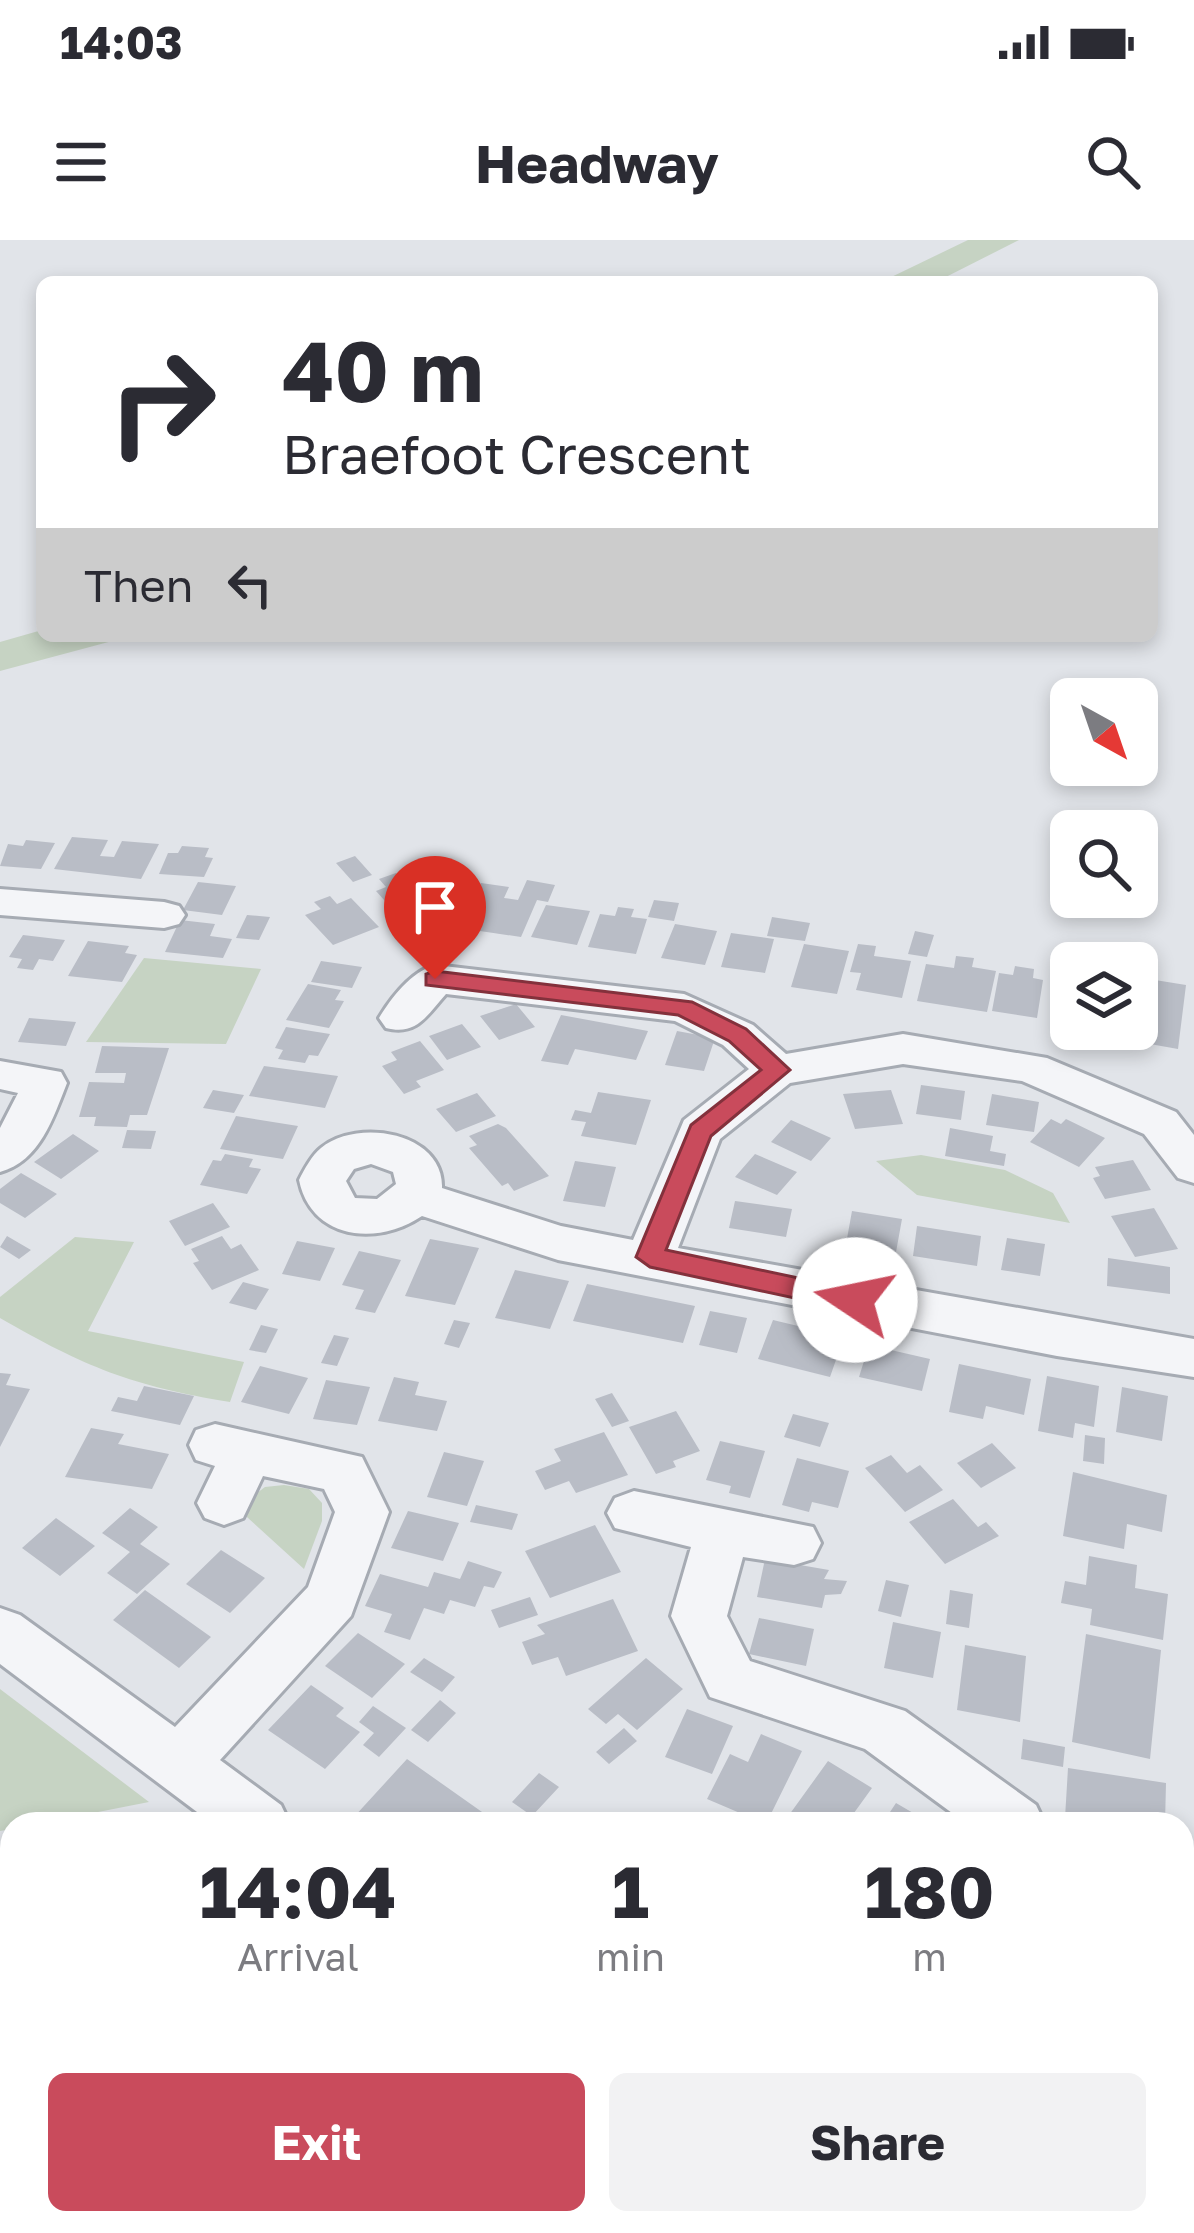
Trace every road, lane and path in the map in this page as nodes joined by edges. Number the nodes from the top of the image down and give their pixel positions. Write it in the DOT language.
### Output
graph roads {
  1 [pos="11,908"];
  2 [pos="164,915"];
  3 [pos="401,1018"];
  4 [pos="777,1070"];
  5 [pos="2,1075"];
  6 [pos="1177,1117"];
  7 [pos="0,1156"];
  8 [pos="1194,1168"];
  9 [pos="415,1196"];
  10 [pos="650,1257"];
  11 [pos="1194,1358"];
  12 [pos="224,1502"];
  13 [pos="634,1513"];
  14 [pos="723,1532"];
  15 [pos="794,1543"];
  16 [pos="0,1632"];
  17 [pos="179,1763"];
  18 [pos="244,1812"];
  19 [pos="998,1812"];
  1 -- 2 [label="street"];
  3 -- 4 [label="street"];
  4 -- 6 [label="street"];
  4 -- 10 [label="street"];
  5 -- 7 [label="street"];
  6 -- 8 [label="street"];
  9 -- 10 [label="street"];
  10 -- 11 [label="street"];
  12 -- 17 [label="street"];
  13 -- 14 [label="street"];
  14 -- 15 [label="street"];
  14 -- 19 [label="street"];
  16 -- 17 [label="street"];
  17 -- 18 [label="street"];
}
